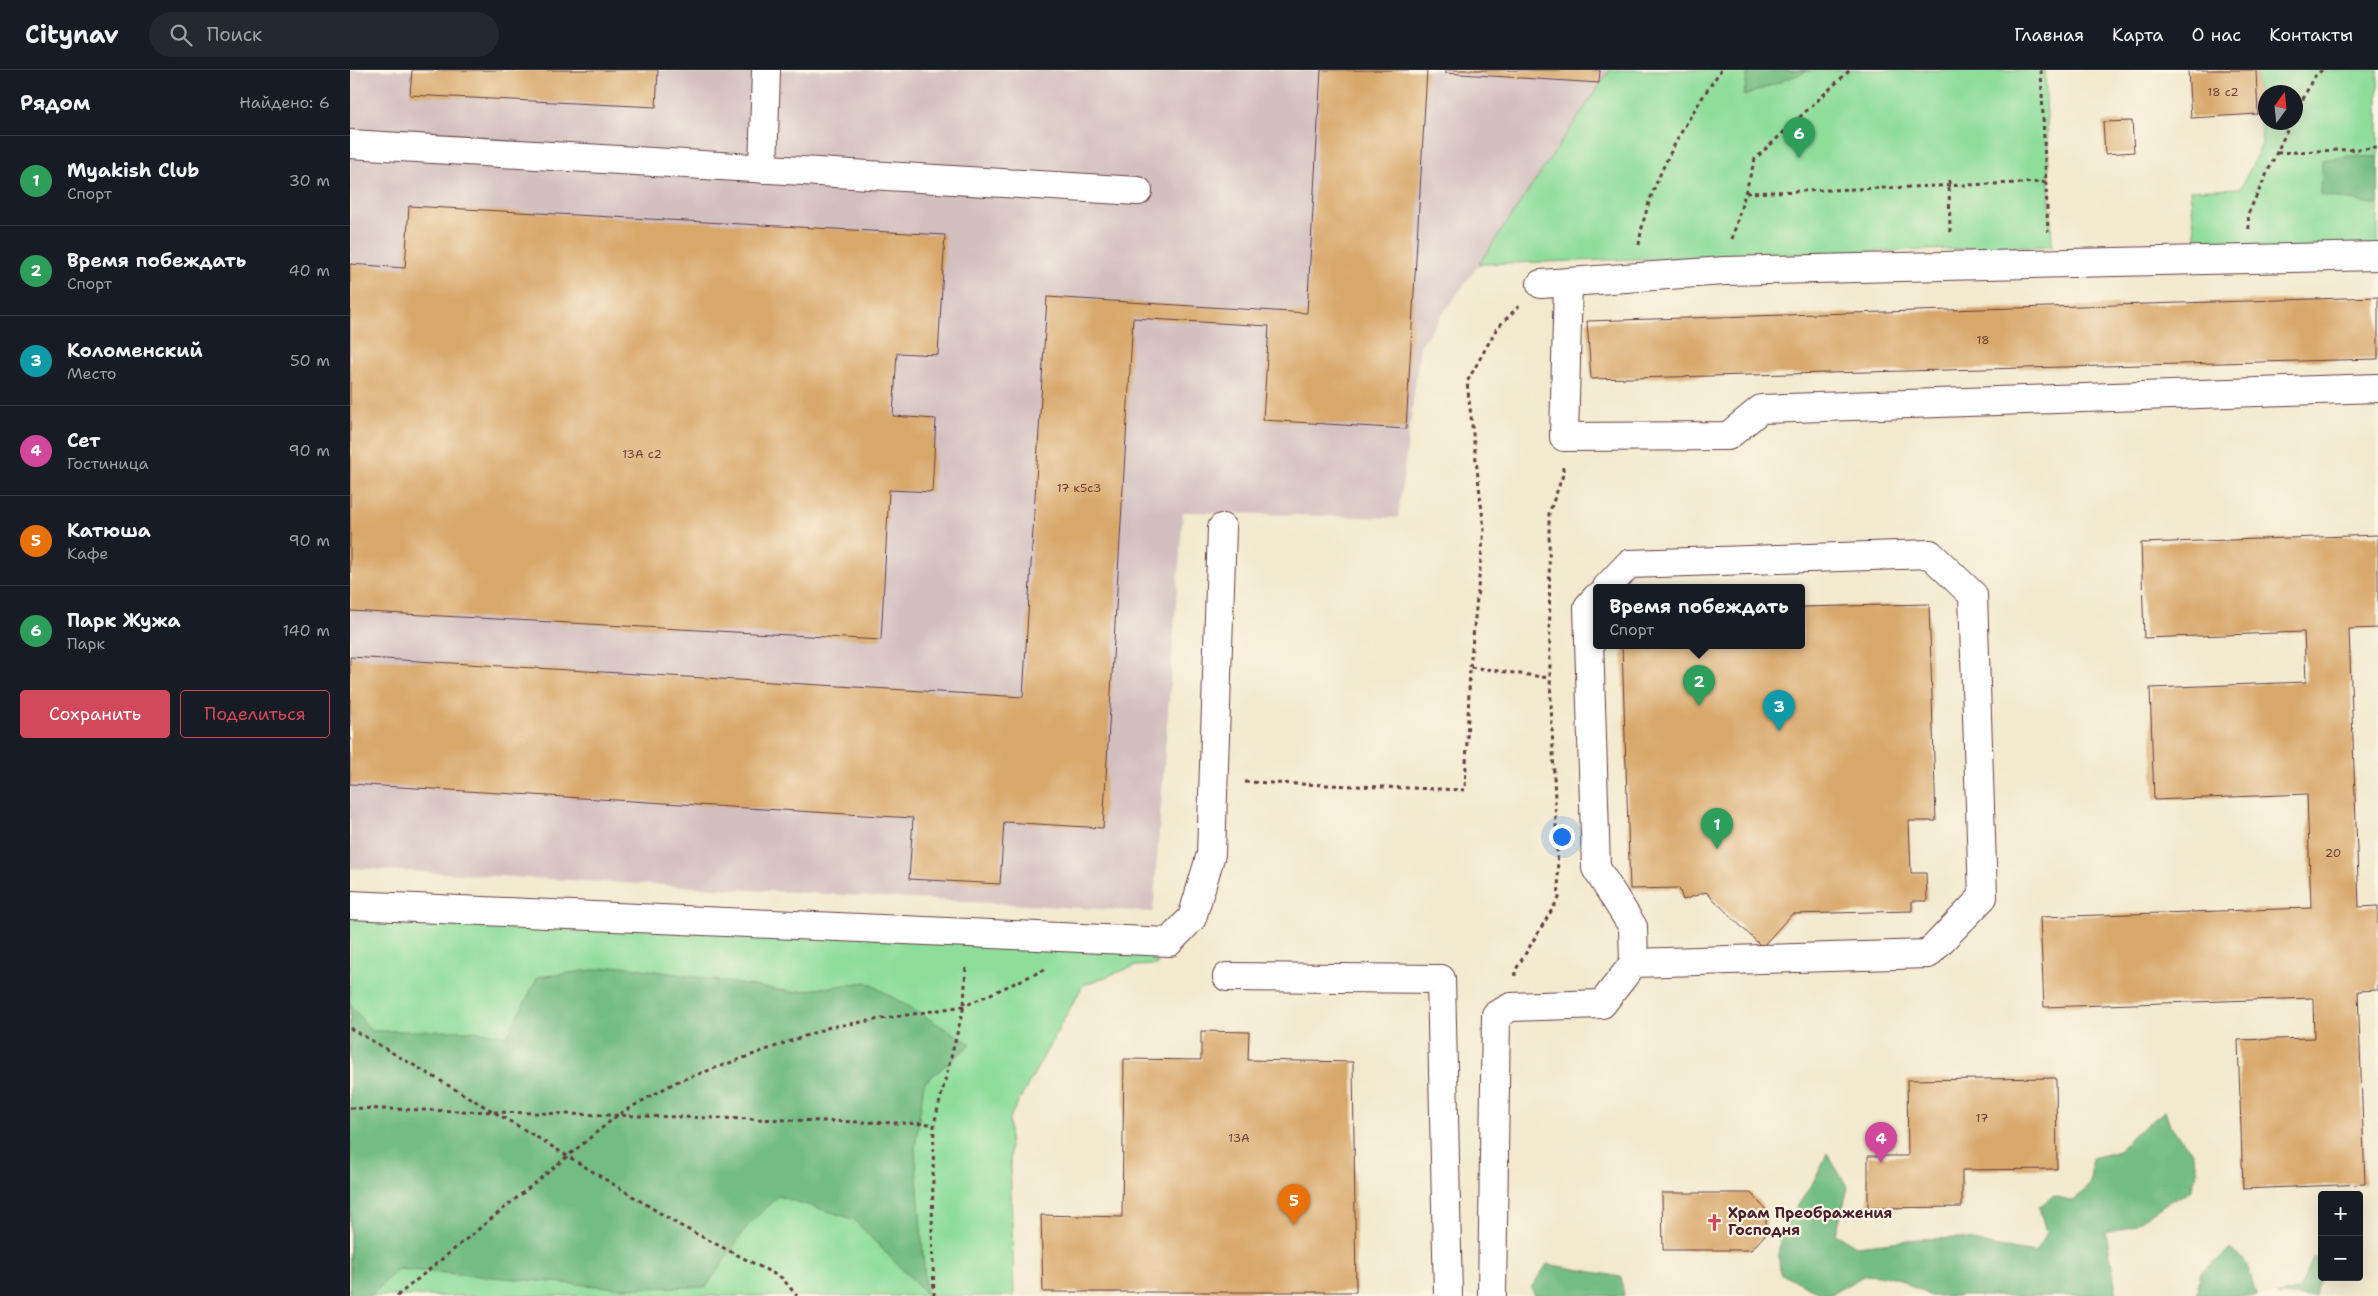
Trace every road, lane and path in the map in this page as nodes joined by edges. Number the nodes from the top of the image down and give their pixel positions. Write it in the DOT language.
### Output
graph roads {
  1 [pos="766,70"];
  2 [pos="1721,70"];
  3 [pos="1850,70"];
  4 [pos="2041,70"];
  5 [pos="2322,70"];
  6 [pos="2303,99"];
  7 [pos="2288,130"];
  8 [pos="350,144"];
  9 [pos="2378,148"];
  10 [pos="2277,154"];
  11 [pos="763,169"];
  12 [pos="1949,180"];
  13 [pos="2046,182"];
  14 [pos="1949,186"];
  15 [pos="1138,191"];
  16 [pos="1746,193"];
  17 [pos="2378,256"];
  18 [pos="2252,259"];
  19 [pos="2050,264"];
  20 [pos="1950,266"];
  21 [pos="1724,271"];
  22 [pos="1636,278"];
  23 [pos="1568,283"];
  24 [pos="1541,284"];
  25 [pos="2378,388"];
  26 [pos="1564,437"];
  27 [pos="1222,528"];
  28 [pos="1609,584"];
  29 [pos="1593,601"];
  30 [pos="1470,667"];
  31 [pos="1550,678"];
  32 [pos="1214,781"];
  33 [pos="350,905"];
  34 [pos="968,933"];
  35 [pos="1634,963"];
  36 [pos="1051,967"];
  37 [pos="1226,977"];
  38 [pos="964,1006"];
  39 [pos="1511,1007"];
  40 [pos="350,1028"];
  41 [pos="350,1108"];
  42 [pos="492,1111"];
  43 [pos="619,1114"];
  44 [pos="934,1124"];
  45 [pos="568,1156"];
  46 [pos="397,1296"];
  47 [pos="797,1296"];
  48 [pos="934,1296"];
  49 [pos="1448,1296"];
  50 [pos="1492,1296"];
  1 -- 11 [label="lane"];
  2 -- 22 [label="path"];
  3 -- 16 [label="path"];
  4 -- 13 [label="path"];
  5 -- 6 [label="path"];
  7 -- 10 [label="path"];
  8 -- 11 [label="lane"];
  9 -- 10 [label="path"];
  10 -- 18 [label="path"];
  11 -- 15 [label="lane"];
  12 -- 14 [label="path"];
  13 -- 14 [label="path"];
  13 -- 19 [label="path"];
  14 -- 16 [label="path"];
  14 -- 20 [label="path"];
  16 -- 21 [label="path"];
  17 -- 18 [label="lane"];
  18 -- 19 [label="lane"];
  19 -- 20 [label="lane"];
  20 -- 21 [label="lane"];
  21 -- 22 [label="lane"];
  22 -- 23 [label="lane"];
  23 -- 24 [label="lane"];
  23 -- 26 [label="lane"];
  24 -- 30 [label="path"];
  25 -- 26 [label="lane"];
  26 -- 31 [label="path"];
  27 -- 32 [label="lane"];
  28 -- 35 [label="lane"];
  29 -- 35 [label="lane"];
  30 -- 31 [label="path"];
  30 -- 32 [label="path"];
  31 -- 39 [label="path"];
  32 -- 34 [label="lane"];
  33 -- 34 [label="lane"];
  34 -- 38 [label="path"];
  35 -- 39 [label="lane"];
  36 -- 38 [label="path"];
  37 -- 49 [label="lane"];
  38 -- 43 [label="path"];
  38 -- 44 [label="path"];
  39 -- 50 [label="lane"];
  40 -- 42 [label="path"];
  41 -- 42 [label="path"];
  42 -- 43 [label="path"];
  42 -- 45 [label="path"];
  43 -- 44 [label="path"];
  43 -- 45 [label="path"];
  44 -- 48 [label="path"];
  45 -- 46 [label="path"];
  45 -- 47 [label="path"];
}
